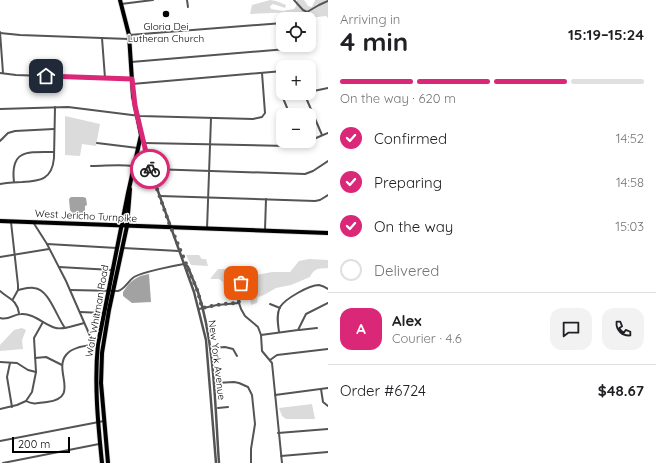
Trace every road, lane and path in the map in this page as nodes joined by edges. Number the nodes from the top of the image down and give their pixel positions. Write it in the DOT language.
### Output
graph roads {
  1 [pos="153,0"];
  2 [pos="186,0"];
  3 [pos="294,0"];
  4 [pos="328,1"];
  5 [pos="121,2"];
  6 [pos="188,8"];
  7 [pos="276,24"];
  8 [pos="0,32"];
  9 [pos="130,37"];
  10 [pos="102,38"];
  11 [pos="276,50"];
  12 [pos="131,62"];
  13 [pos="276,72"];
  14 [pos="0,73"];
  15 [pos="262,73"];
  16 [pos="3,74"];
  17 [pos="105,78"];
  18 [pos="132,82"];
  19 [pos="328,89"];
  20 [pos="316,91"];
  21 [pos="308,100"];
  22 [pos="55,107"];
  23 [pos="0,109"];
  24 [pos="137,115"];
  25 [pos="211,118"];
  26 [pos="138,121"];
  27 [pos="54,130"];
  28 [pos="328,133"];
  29 [pos="141,135"];
  30 [pos="322,135"];
  31 [pos="316,138"];
  32 [pos="0,141"];
  33 [pos="97,143"];
  34 [pos="144,143"];
  35 [pos="210,144"];
  36 [pos="276,146"];
  37 [pos="138,148"];
  38 [pos="54,152"];
  39 [pos="328,161"];
  40 [pos="91,166"];
  41 [pos="134,166"];
  42 [pos="150,169"];
  43 [pos="209,171"];
  44 [pos="14,182"];
  45 [pos="0,184"];
  46 [pos="130,186"];
  47 [pos="328,195"];
  48 [pos="160,196"];
  49 [pos="208,198"];
  50 [pos="266,200"];
  51 [pos="0,221"];
  52 [pos="11,221"];
  53 [pos="33,221"];
  54 [pos="122,226"];
  55 [pos="127,226"];
  56 [pos="170,227"];
  57 [pos="207,229"];
  58 [pos="265,231"];
  59 [pos="328,234"];
  60 [pos="47,244"];
  61 [pos="117,248"];
  62 [pos="122,248"];
  63 [pos="50,249"];
  64 [pos="180,251"];
  65 [pos="15,255"];
  66 [pos="0,257"];
  67 [pos="185,263"];
  68 [pos="59,267"];
  69 [pos="112,270"];
  70 [pos="241,283"];
  71 [pos="328,289"];
  72 [pos="18,290"];
  73 [pos="70,290"];
  74 [pos="0,291"];
  75 [pos="110,291"];
  76 [pos="13,299"];
  77 [pos="239,303"];
  78 [pos="270,304"];
  79 [pos="328,304"];
  80 [pos="280,308"];
  81 [pos="200,309"];
  82 [pos="80,312"];
  83 [pos="103,313"];
  84 [pos="19,314"];
  85 [pos="1,318"];
  86 [pos="0,322"];
  87 [pos="44,322"];
  88 [pos="84,323"];
  89 [pos="65,328"];
  90 [pos="317,328"];
  91 [pos="298,330"];
  92 [pos="279,332"];
  93 [pos="261,335"];
  94 [pos="99,344"];
  95 [pos="213,348"];
  96 [pos="328,349"];
  97 [pos="237,356"];
  98 [pos="35,358"];
  99 [pos="270,360"];
  100 [pos="0,362"];
  101 [pos="10,363"];
  102 [pos="62,365"];
  103 [pos="36,372"];
  104 [pos="216,383"];
  105 [pos="328,388"];
  106 [pos="321,389"];
  107 [pos="275,395"];
  108 [pos="26,401"];
  109 [pos="328,406"];
  110 [pos="12,407"];
  111 [pos="228,407"];
  112 [pos="218,408"];
  113 [pos="0,409"];
  114 [pos="101,421"];
  115 [pos="328,429"];
  116 [pos="278,433"];
  117 [pos="0,441"];
  118 [pos="100,444"];
  119 [pos="328,452"];
  120 [pos="281,456"];
  121 [pos="3,463"];
  122 [pos="102,463"];
  123 [pos="108,463"];
  124 [pos="216,463"];
  125 [pos="219,463"];
  126 [pos="251,463"];
  127 [pos="282,463"];
  1 -- 5 [label="street"];
  2 -- 6 [label="street"];
  3 -- 4 [label="street"];
  5 -- 9 [label="main road, New York Avenue"];
  7 -- 9 [label="street"];
  8 -- 10 [label="street"];
  8 -- 16 [label="street"];
  9 -- 10 [label="street"];
  9 -- 12 [label="main road, New York Avenue"];
  10 -- 17 [label="street"];
  11 -- 12 [label="street"];
  12 -- 18 [label="main road, New York Avenue"];
  13 -- 15 [label="street"];
  14 -- 16 [label="street"];
  15 -- 18 [label="street"];
  15 -- 25 [label="street"];
  16 -- 17 [label="street"];
  17 -- 18 [label="street"];
  18 -- 24 [label="main road, New York Avenue"];
  19 -- 20 [label="street"];
  21 -- 30 [label="street"];
  22 -- 23 [label="street"];
  22 -- 24 [label="street"];
  22 -- 27 [label="street"];
  24 -- 25 [label="street"];
  24 -- 26 [label="main road, New York Avenue"];
  25 -- 35 [label="street"];
  26 -- 29 [label="main road, New York Avenue"];
  26 -- 37 [label="main road, Walt Whitman Road"];
  27 -- 32 [label="street"];
  27 -- 38 [label="street"];
  28 -- 30 [label="street"];
  29 -- 34 [label="street, New York Avenue"];
  29 -- 37 [label="main road, Walt Whitman Road"];
  30 -- 31 [label="street"];
  33 -- 37 [label="street"];
  34 -- 35 [label="street"];
  34 -- 37 [label="street"];
  34 -- 42 [label="street, New York Avenue"];
  35 -- 36 [label="street"];
  35 -- 43 [label="street"];
  37 -- 41 [label="main road, Walt Whitman Road"];
  38 -- 44 [label="street"];
  38 -- 44 [label="street"];
  39 -- 43 [label="street"];
  40 -- 41 [label="street"];
  41 -- 46 [label="main road, Walt Whitman Road"];
  42 -- 43 [label="street"];
  42 -- 48 [label="street, New York Avenue"];
  43 -- 49 [label="street"];
  44 -- 45 [label="street"];
  46 -- 54 [label="main road, Walt Whitman Road"];
  46 -- 55 [label="main road, Walt Whitman Road"];
  47 -- 50 [label="street"];
  48 -- 49 [label="street"];
  48 -- 56 [label="street, New York Avenue"];
  49 -- 50 [label="street"];
  49 -- 57 [label="street"];
  50 -- 58 [label="street"];
  51 -- 52 [label="main road, West Jericho Turnpike"];
  52 -- 53 [label="main road, West Jericho Turnpike"];
  52 -- 65 [label="street"];
  53 -- 54 [label="main road, West Jericho Turnpike"];
  53 -- 60 [label="street"];
  54 -- 55 [label="main road, West Jericho Turnpike"];
  54 -- 61 [label="main road, Walt Whitman Road"];
  55 -- 56 [label="main road, West Jericho Turnpike"];
  55 -- 62 [label="main road, Walt Whitman Road"];
  56 -- 57 [label="main road, West Jericho Turnpike"];
  56 -- 64 [label="street, New York Avenue"];
  57 -- 58 [label="main road, West Jericho Turnpike"];
  58 -- 59 [label="main road, West Jericho Turnpike"];
  60 -- 61 [label="street"];
  60 -- 63 [label="street"];
  61 -- 69 [label="main road, Walt Whitman Road"];
  62 -- 64 [label="street"];
  62 -- 75 [label="main road, Walt Whitman Road"];
  63 -- 65 [label="street"];
  63 -- 68 [label="street"];
  64 -- 67 [label="street, New York Avenue"];
  65 -- 66 [label="street"];
  65 -- 72 [label="street"];
  67 -- 75 [label="street"];
  67 -- 81 [label="street, New York Avenue"];
  68 -- 69 [label="street"];
  68 -- 73 [label="street"];
  69 -- 75 [label="main road, Walt Whitman Road"];
  70 -- 77 [label="street"];
  71 -- 80 [label="street"];
  72 -- 76 [label="street"];
  72 -- 89 [label="street"];
  73 -- 75 [label="street"];
  73 -- 82 [label="street"];
  74 -- 76 [label="street"];
  75 -- 83 [label="main road, Walt Whitman Road"];
  75 -- 94 [label="main road, Walt Whitman Road"];
  76 -- 84 [label="street"];
  77 -- 81 [label="street"];
  77 -- 93 [label="street"];
  78 -- 80 [label="street"];
  79 -- 91 [label="street"];
  80 -- 92 [label="street"];
  81 -- 124 [label="street, New York Avenue"];
  81 -- 125 [label="street, New York Avenue"];
  82 -- 83 [label="street"];
  82 -- 88 [label="street"];
  83 -- 94 [label="main road, Walt Whitman Road"];
  84 -- 85 [label="street"];
  84 -- 87 [label="street"];
  85 -- 86 [label="street"];
  87 -- 89 [label="street"];
  87 -- 98 [label="street"];
  88 -- 89 [label="street"];
  88 -- 94 [label="street"];
  90 -- 91 [label="street"];
  91 -- 92 [label="street"];
  92 -- 93 [label="street"];
  93 -- 99 [label="street"];
  94 -- 102 [label="street"];
  94 -- 114 [label="main road, Walt Whitman Road"];
  94 -- 114 [label="main road, Walt Whitman Road"];
  95 -- 97 [label="street"];
  96 -- 99 [label="street"];
  98 -- 102 [label="street"];
  98 -- 103 [label="street"];
  99 -- 107 [label="street"];
  100 -- 101 [label="street"];
  101 -- 103 [label="street"];
  101 -- 110 [label="street"];
  102 -- 108 [label="street"];
  103 -- 108 [label="street"];
  104 -- 126 [label="street"];
  105 -- 106 [label="street"];
  106 -- 107 [label="street"];
  106 -- 109 [label="street"];
  107 -- 116 [label="street"];
  108 -- 110 [label="street"];
  110 -- 113 [label="street"];
  111 -- 112 [label="street"];
  114 -- 117 [label="street"];
  114 -- 118 [label="main road, Walt Whitman Road"];
  114 -- 123 [label="main road, Walt Whitman Road"];
  115 -- 116 [label="street"];
  116 -- 120 [label="street"];
  118 -- 121 [label="street"];
  118 -- 122 [label="main road, Walt Whitman Road"];
  119 -- 120 [label="street"];
  120 -- 127 [label="street"];
}
